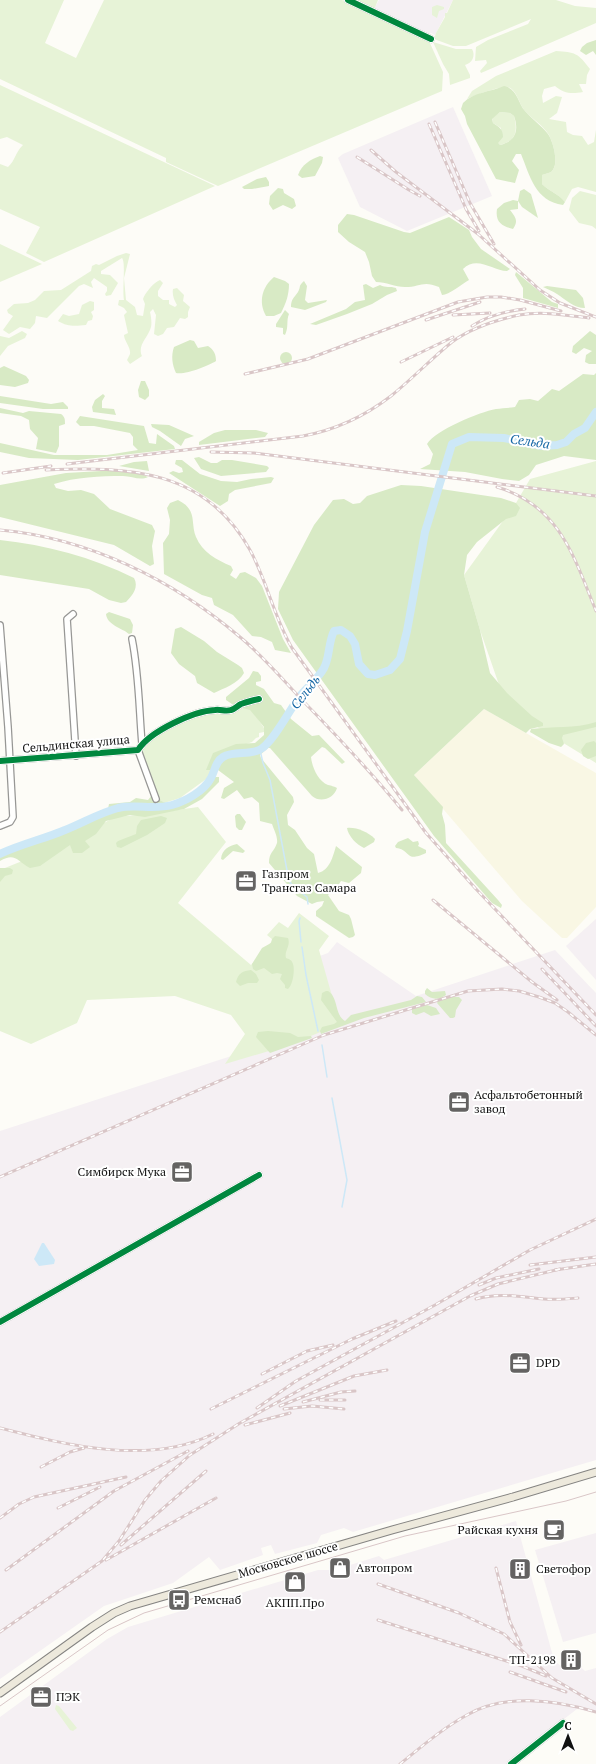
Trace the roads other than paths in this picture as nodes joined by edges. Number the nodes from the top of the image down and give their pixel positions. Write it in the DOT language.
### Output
graph roads {
  1 [pos="348,0"];
  2 [pos="431,39"];
  3 [pos="73,614"];
  4 [pos="0,625"];
  5 [pos="132,639"];
  6 [pos="259,699"];
  7 [pos="142,744"];
  8 [pos="138,750"];
  9 [pos="76,756"];
  10 [pos="10,761"];
  11 [pos="0,762"];
  12 [pos="156,799"];
  13 [pos="0,826"];
  14 [pos="259,1175"];
  15 [pos="0,1322"];
  16 [pos="596,1472"];
  17 [pos="0,1693"];
  18 [pos="563,1723"];
  19 [pos="511,1764"];
  1 -- 2 [label="street"];
  3 -- 9 [label="street"];
  4 -- 10 [label="street"];
  5 -- 7 [label="street"];
  6 -- 7 [label="street, Сельдинская улица"];
  7 -- 8 [label="street, Сельдинская улица"];
  8 -- 9 [label="street, Сельдинская улица"];
  8 -- 12 [label="street"];
  9 -- 10 [label="street, Сельдинская улица"];
  10 -- 11 [label="street, Сельдинская улица"];
  10 -- 13 [label="street"];
  14 -- 15 [label="street"];
  16 -- 17 [label="main road, Московское шоссе"];
  18 -- 19 [label="street"];
}
